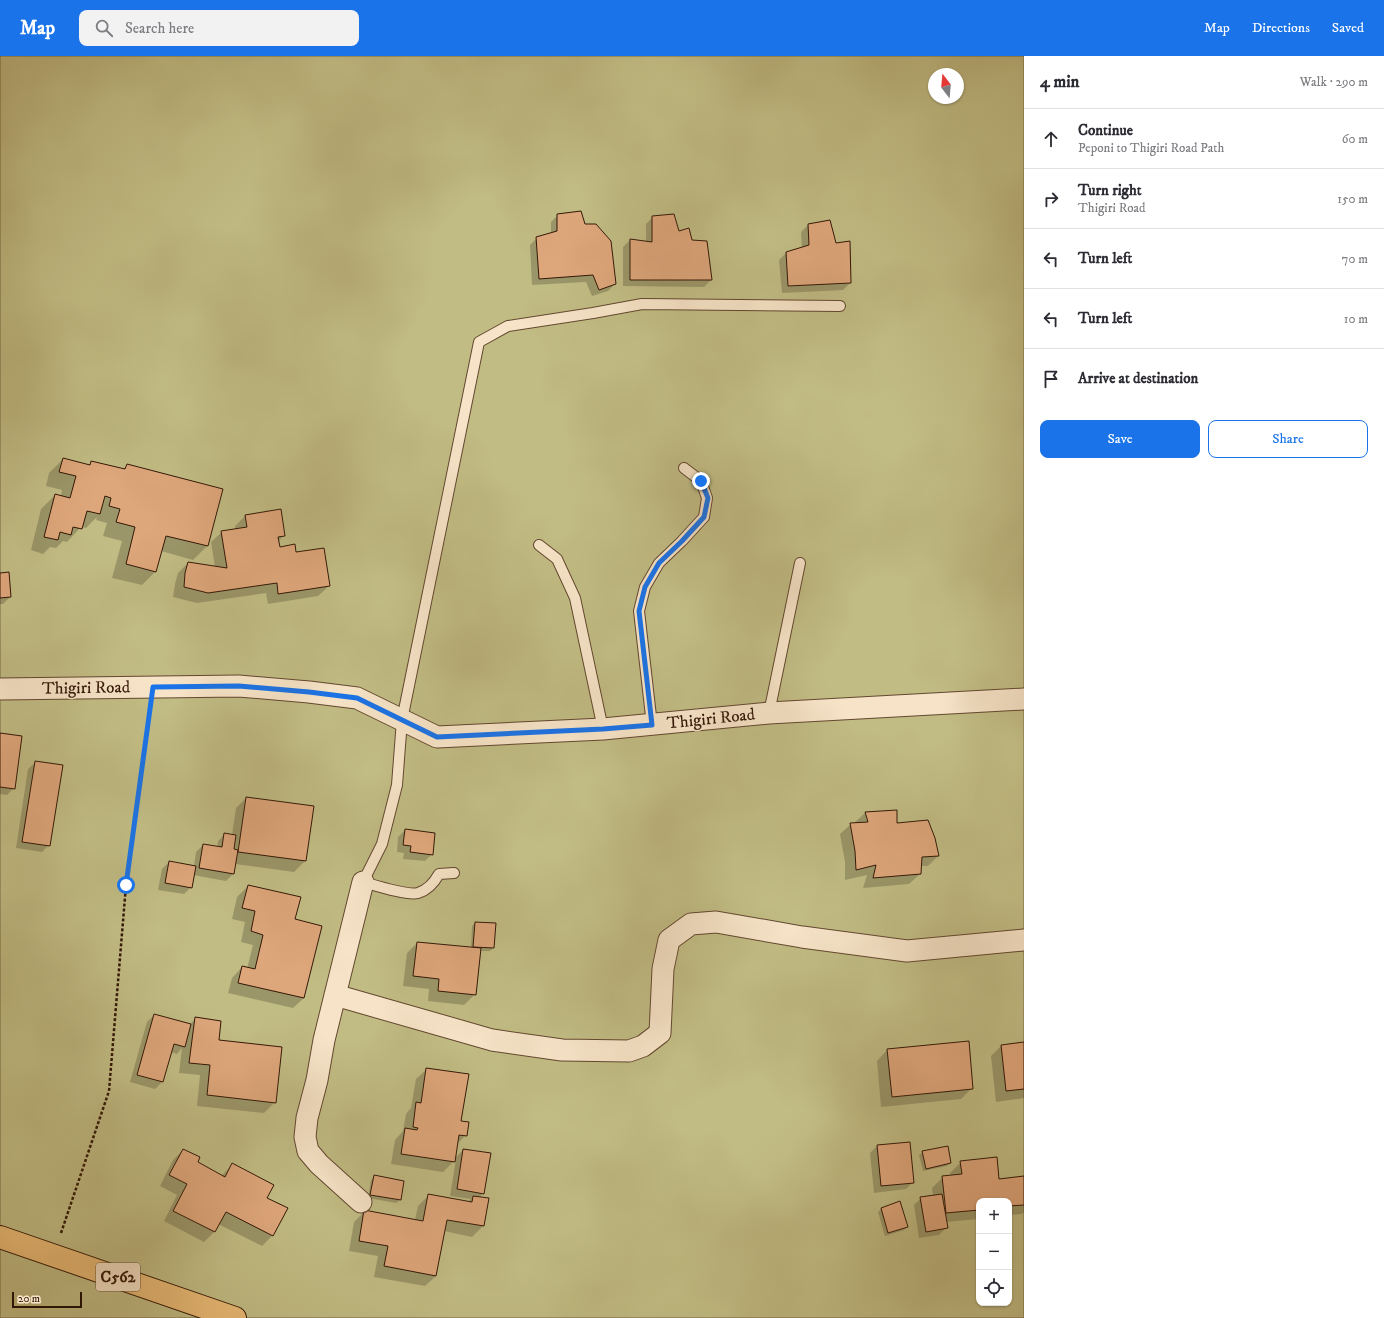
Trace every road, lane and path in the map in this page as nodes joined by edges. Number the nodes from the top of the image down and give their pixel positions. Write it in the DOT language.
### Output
graph roads {
  1 [pos="840,306"];
  2 [pos="684,468"];
  3 [pos="540,545"];
  4 [pos="800,563"];
  5 [pos="153,687"];
  6 [pos="0,689"];
  7 [pos="1024,699"];
  8 [pos="770,713"];
  9 [pos="402,720"];
  10 [pos="652,725"];
  11 [pos="603,729"];
  12 [pos="454,873"];
  13 [pos="363,882"];
  14 [pos="1024,940"];
  15 [pos="335,995"];
  16 [pos="361,1202"];
  17 [pos="0,1237"];
  18 [pos="54,1255"];
  19 [pos="235,1318"];
  1 -- 9 [label="lane"];
  2 -- 10 [label="lane"];
  3 -- 11 [label="lane"];
  4 -- 8 [label="lane"];
  5 -- 6 [label="street, Thigiri Road"];
  5 -- 9 [label="street, Thigiri Road"];
  5 -- 18 [label="path"];
  7 -- 8 [label="street, Thigiri Road"];
  8 -- 10 [label="street, Thigiri Road"];
  9 -- 11 [label="street, Thigiri Road"];
  9 -- 13 [label="lane"];
  10 -- 11 [label="street, Thigiri Road"];
  12 -- 13 [label="lane"];
  13 -- 15 [label="street"];
  14 -- 15 [label="street"];
  15 -- 16 [label="street"];
  17 -- 18 [label="main road, C562"];
  18 -- 19 [label="main road, C562"];
}
